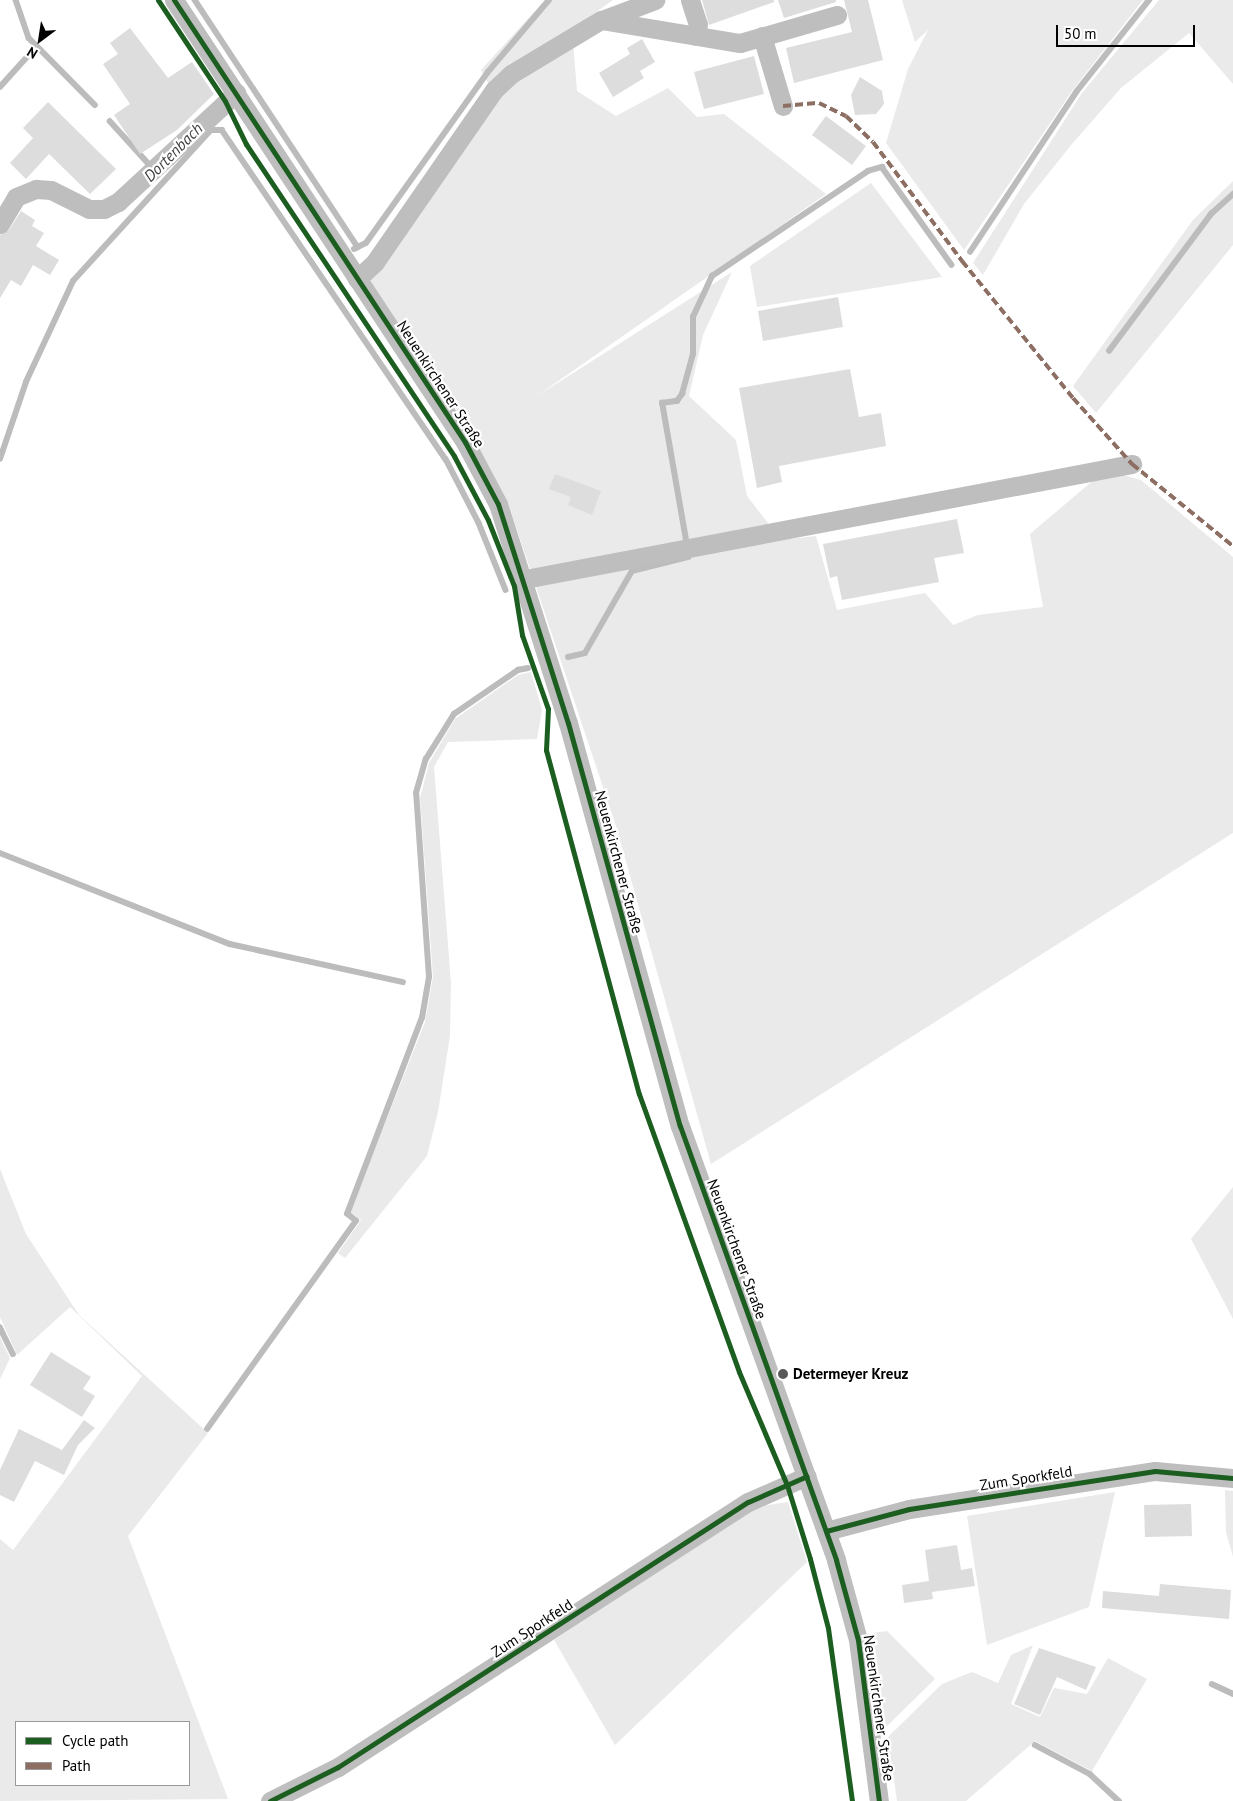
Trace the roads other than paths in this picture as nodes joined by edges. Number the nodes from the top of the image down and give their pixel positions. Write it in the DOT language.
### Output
graph roads {
  1 [pos="174,0"];
  2 [pos="655,0"];
  3 [pos="690,0"];
  4 [pos="837,15"];
  5 [pos="600,20"];
  6 [pos="696,36"];
  7 [pos="762,36"];
  8 [pos="236,93"];
  9 [pos="783,106"];
  10 [pos="0,224"];
  11 [pos="357,279"];
  12 [pos="1132,464"];
  13 [pos="525,579"];
  14 [pos="807,1476"];
  15 [pos="1233,1478"];
  16 [pos="826,1531"];
  17 [pos="270,1801"];
  18 [pos="879,1801"];
  1 -- 8 [label="street, Neuenkirchener Straße"];
  2 -- 5 [label="street"];
  3 -- 6 [label="street"];
  4 -- 7 [label="street"];
  5 -- 6 [label="street"];
  5 -- 11 [label="street"];
  6 -- 7 [label="street"];
  7 -- 9 [label="street"];
  8 -- 10 [label="street"];
  8 -- 11 [label="street, Neuenkirchener Straße"];
  11 -- 13 [label="street, Neuenkirchener Straße"];
  12 -- 13 [label="street"];
  13 -- 14 [label="street, Neuenkirchener Straße"];
  14 -- 16 [label="street, Neuenkirchener Straße"];
  14 -- 17 [label="street, Zum Sporkfeld"];
  15 -- 16 [label="street, Zum Sporkfeld"];
  16 -- 18 [label="street, Neuenkirchener Straße"];
}
